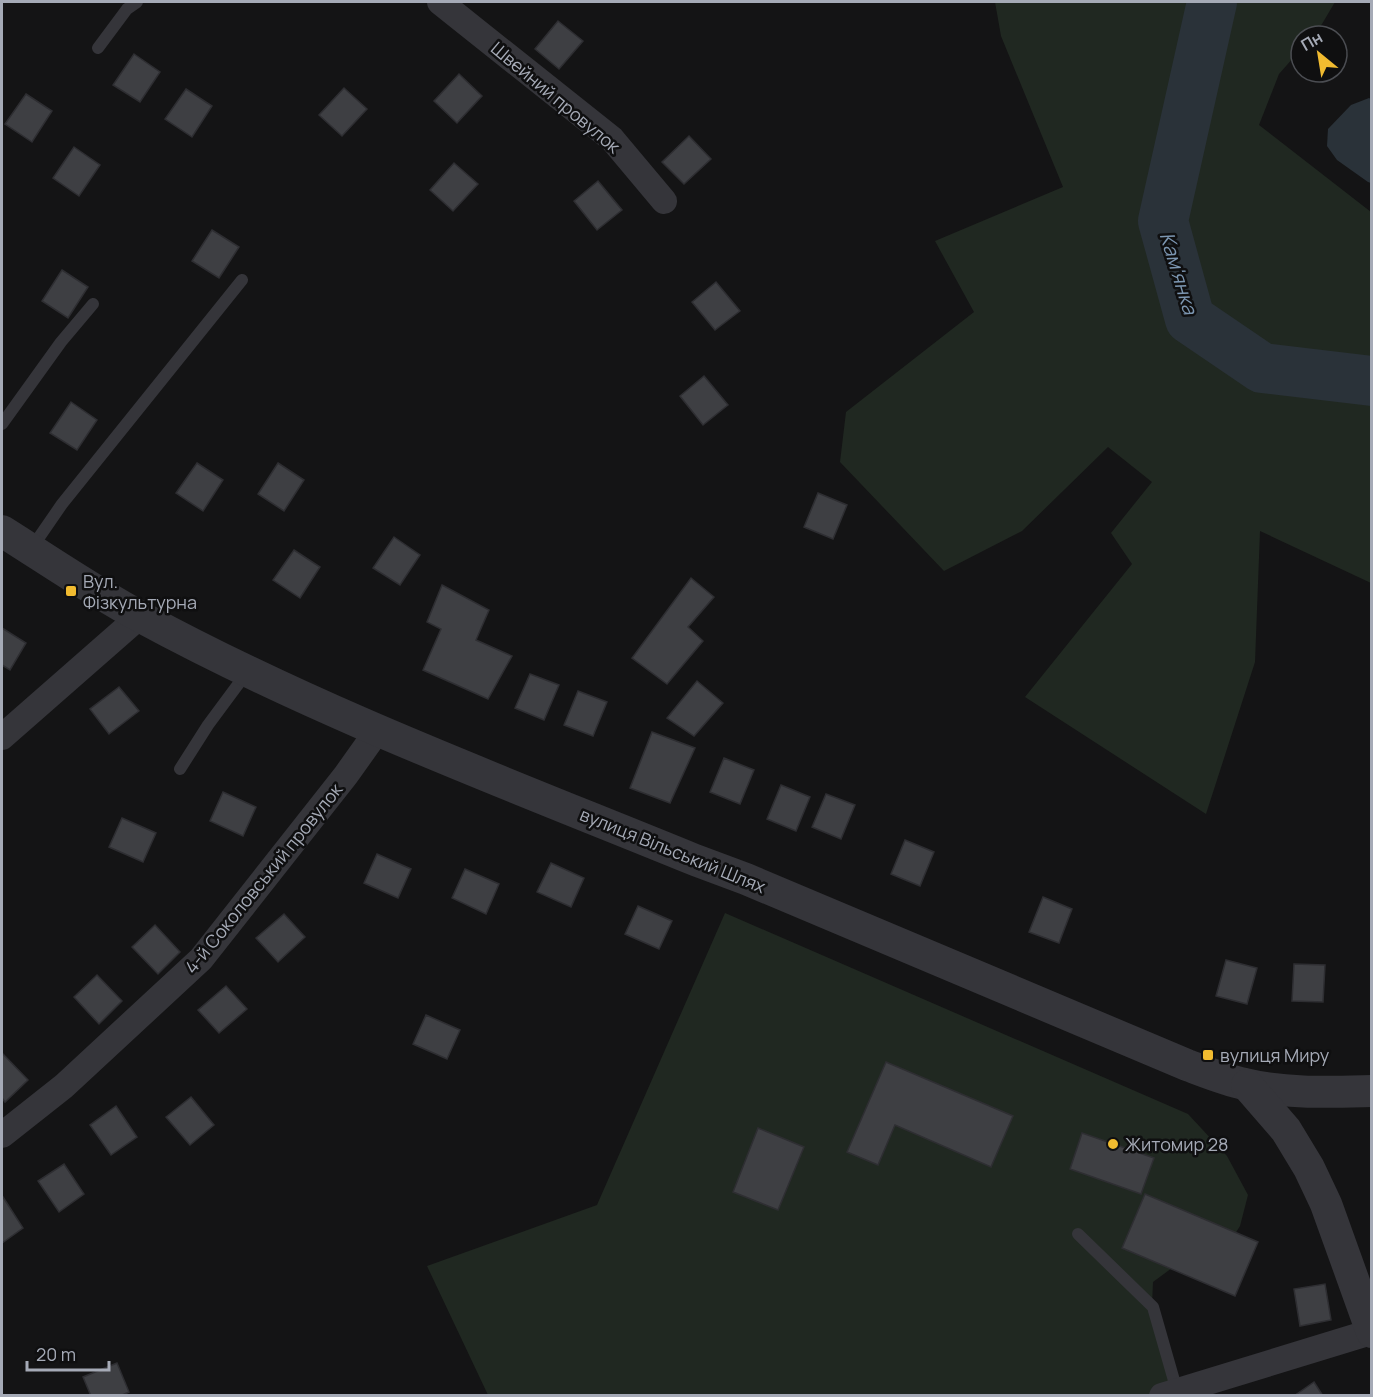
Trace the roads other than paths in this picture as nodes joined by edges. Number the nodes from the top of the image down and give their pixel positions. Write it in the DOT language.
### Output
graph roads {
  1 [pos="137,2"];
  2 [pos="440,2"];
  3 [pos="98,48"];
  4 [pos="664,201"];
  5 [pos="242,279"];
  6 [pos="93,304"];
  7 [pos="2,424"];
  8 [pos="2,531"];
  9 [pos="31,549"];
  10 [pos="140,616"];
  11 [pos="248,671"];
  12 [pos="378,730"];
  13 [pos="2,737"];
  14 [pos="180,769"];
  15 [pos="1247,1085"];
  16 [pos="1371,1091"];
  17 [pos="2,1135"];
  18 [pos="1078,1234"];
  19 [pos="1371,1332"];
  20 [pos="1169,1393"];
  1 -- 3 [label="lane"];
  2 -- 4 [label="street, Швейний провулок"];
  5 -- 9 [label="lane"];
  6 -- 7 [label="lane"];
  8 -- 9 [label="street, вулиця Вільський Шлях"];
  9 -- 10 [label="street, вулиця Вільський Шлях"];
  10 -- 11 [label="street, вулиця Вільський Шлях"];
  10 -- 13 [label="street"];
  11 -- 12 [label="street, вулиця Вільський Шлях"];
  11 -- 14 [label="lane"];
  12 -- 15 [label="street, вулиця Вільський Шлях"];
  12 -- 17 [label="street, 4-й Соколовський провулок"];
  15 -- 16 [label="street, вулиця Вільський Шлях"];
  15 -- 19 [label="street"];
  18 -- 20 [label="lane"];
  19 -- 20 [label="street"];
}
